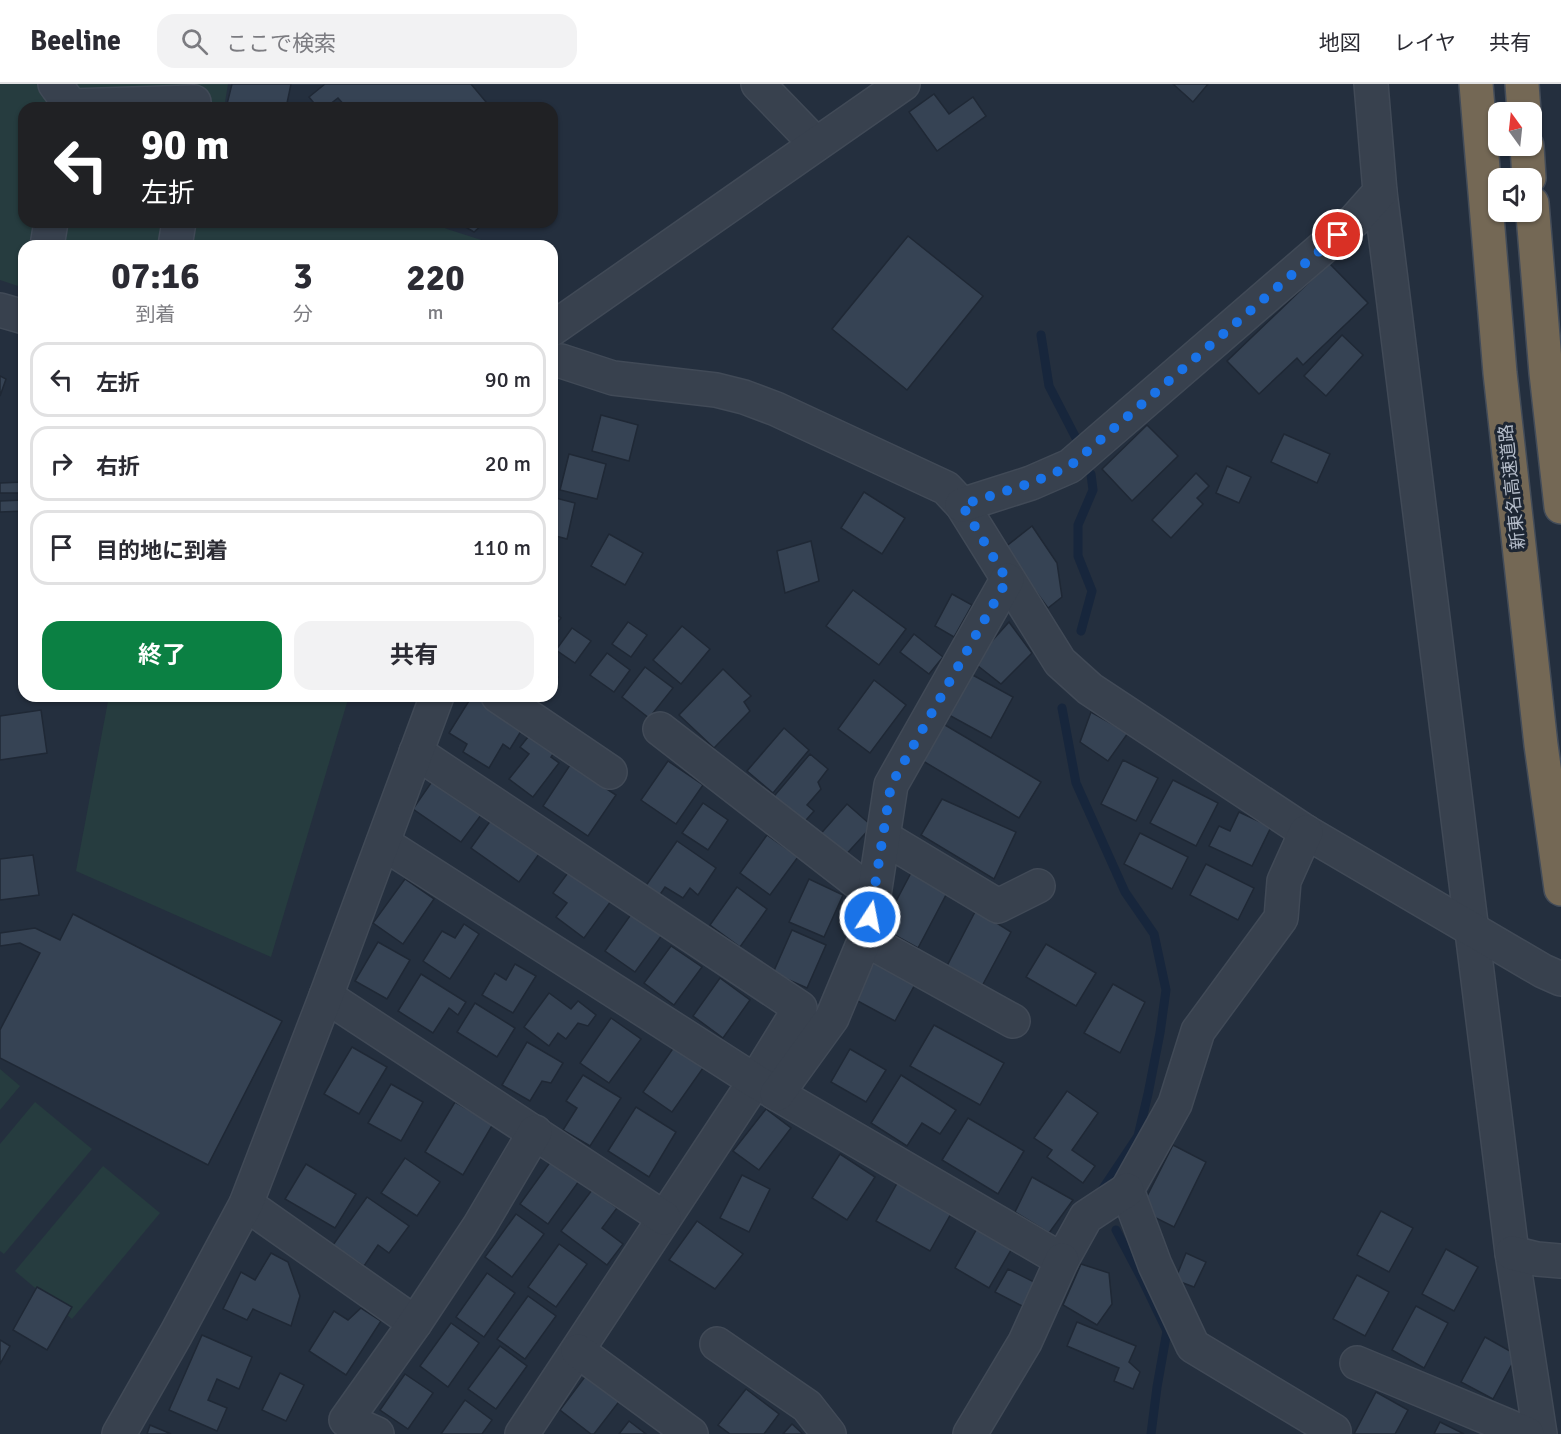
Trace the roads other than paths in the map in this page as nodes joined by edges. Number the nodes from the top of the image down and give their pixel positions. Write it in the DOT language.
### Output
graph roads {
  1 [pos="758,84"];
  2 [pos="903,84"];
  3 [pos="1371,84"];
  4 [pos="1476,84"];
  5 [pos="1522,84"];
  6 [pos="865,95"];
  7 [pos="196,98"];
  8 [pos="66,99"];
  9 [pos="1523,102"];
  10 [pos="816,144"];
  11 [pos="1380,192"];
  12 [pos="1534,222"];
  13 [pos="0,310"];
  14 [pos="18,315"];
  15 [pos="558,350"];
  16 [pos="558,355"];
  17 [pos="962,505"];
  18 [pos="1561,507"];
  19 [pos="1007,580"];
  20 [pos="435,702"];
  21 [pos="507,702"];
  22 [pos="660,729"];
  23 [pos="416,752"];
  24 [pos="610,772"];
  25 [pos="1306,832"];
  26 [pos="883,837"];
  27 [pos="383,843"];
  28 [pos="1038,886"];
  29 [pos="1561,889"];
  30 [pos="874,895"];
  31 [pos="1471,929"];
  32 [pos="865,939"];
  33 [pos="1561,979"];
  34 [pos="326,996"];
  35 [pos="1013,1021"];
  36 [pos="766,1088"];
  37 [pos="535,1132"];
  38 [pos="1127,1191"];
  39 [pos="246,1204"];
  40 [pos="664,1218"];
  41 [pos="1512,1253"];
  42 [pos="1062,1260"];
  43 [pos="1561,1261"];
  44 [pos="415,1323"];
  45 [pos="717,1344"];
  46 [pos="578,1351"];
  47 [pos="1357,1363"];
  48 [pos="1334,1431"];
  49 [pos="119,1434"];
  50 [pos="377,1434"];
  51 [pos="522,1434"];
  52 [pos="691,1434"];
  53 [pos="829,1434"];
  54 [pos="970,1434"];
  55 [pos="1527,1434"];
  56 [pos="1540,1434"];
  1 -- 10 [label="street"];
  2 -- 6 [label="street"];
  3 -- 11 [label="street"];
  4 -- 29 [label="highway, 新東名高速道路"];
  5 -- 9 [label="highway"];
  6 -- 10 [label="street"];
  7 -- 8 [label="street"];
  10 -- 15 [label="street"];
  11 -- 17 [label="street"];
  11 -- 31 [label="street"];
  12 -- 18 [label="highway"];
  13 -- 14 [label="street"];
  16 -- 17 [label="street"];
  17 -- 19 [label="street"];
  19 -- 25 [label="street"];
  19 -- 26 [label="street"];
  20 -- 23 [label="street"];
  21 -- 24 [label="street"];
  22 -- 30 [label="street"];
  23 -- 27 [label="street"];
  23 -- 36 [label="street"];
  25 -- 31 [label="street"];
  25 -- 38 [label="street"];
  26 -- 28 [label="street"];
  26 -- 30 [label="street"];
  27 -- 34 [label="street"];
  27 -- 36 [label="street"];
  30 -- 32 [label="street"];
  31 -- 33 [label="street"];
  31 -- 41 [label="street"];
  32 -- 35 [label="street"];
  32 -- 36 [label="street"];
  34 -- 37 [label="street"];
  34 -- 39 [label="street"];
  36 -- 40 [label="street"];
  36 -- 42 [label="street"];
  37 -- 40 [label="street"];
  37 -- 44 [label="street"];
  38 -- 42 [label="street"];
  38 -- 48 [label="street"];
  39 -- 44 [label="street"];
  39 -- 49 [label="street"];
  40 -- 46 [label="street"];
  41 -- 43 [label="street"];
  41 -- 56 [label="street"];
  42 -- 54 [label="street"];
  44 -- 50 [label="street"];
  45 -- 53 [label="street"];
  46 -- 51 [label="street"];
  46 -- 52 [label="street"];
  47 -- 55 [label="street"];
}
